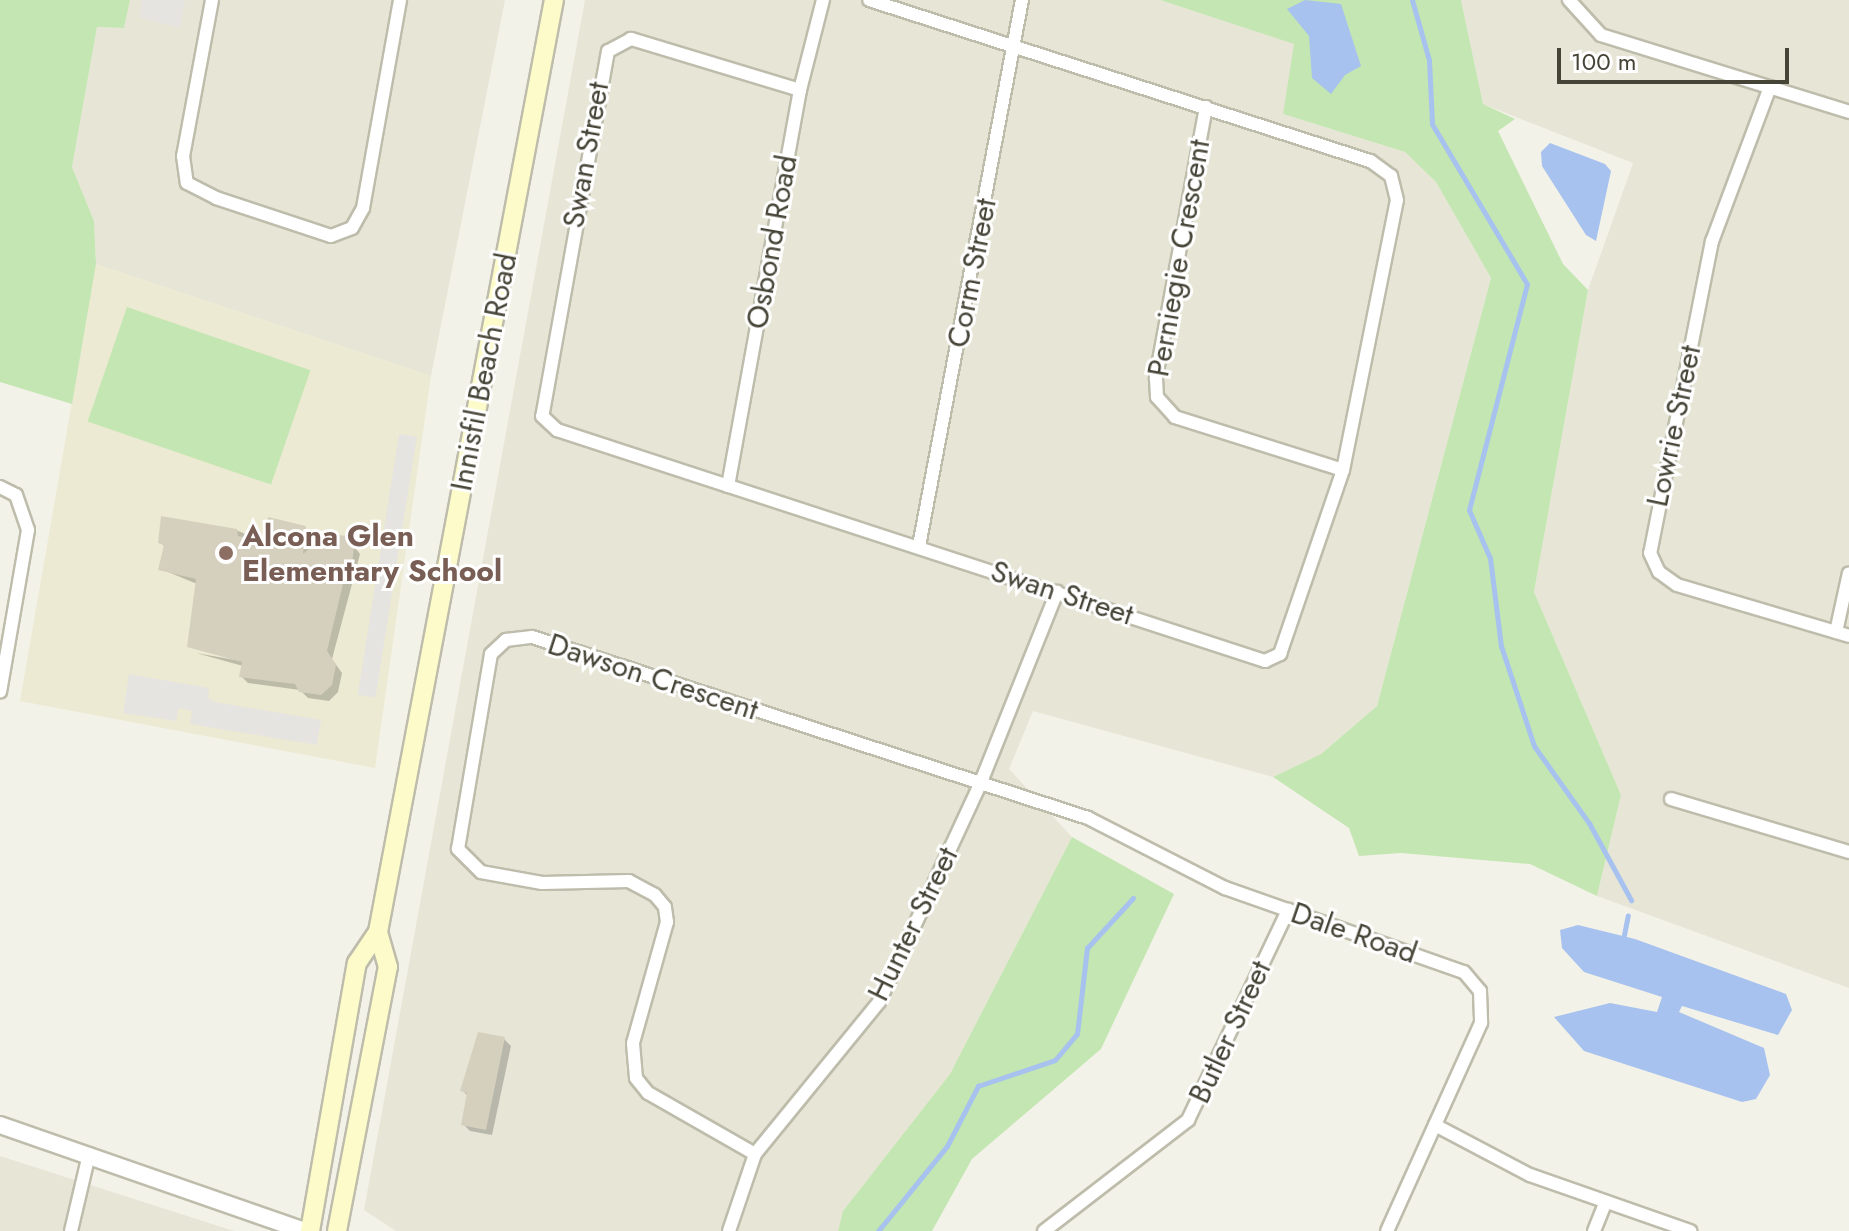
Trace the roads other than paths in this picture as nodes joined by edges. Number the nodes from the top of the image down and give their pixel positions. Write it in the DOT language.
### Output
graph roads {
  1 [pos="212,0"];
  2 [pos="400,0"];
  3 [pos="554,0"];
  4 [pos="823,0"];
  5 [pos="869,0"];
  6 [pos="1022,0"];
  7 [pos="1569,0"];
  8 [pos="1013,47"];
  9 [pos="1770,87"];
  10 [pos="800,90"];
  11 [pos="1206,107"];
  12 [pos="1849,112"];
  13 [pos="1343,470"];
  14 [pos="728,486"];
  15 [pos="0,487"];
  16 [pos="919,546"];
  17 [pos="1849,573"];
  18 [pos="1057,592"];
  19 [pos="1843,634"];
  20 [pos="0,692"];
  21 [pos="981,782"];
  22 [pos="1671,799"];
  23 [pos="1849,852"];
  24 [pos="1288,910"];
  25 [pos="378,932"];
  26 [pos="0,1125"];
  27 [pos="1435,1125"];
  28 [pos="89,1154"];
  29 [pos="755,1154"];
  30 [pos="1605,1204"];
  31 [pos="71,1231"];
  32 [pos="307,1231"];
  33 [pos="337,1231"];
  34 [pos="729,1231"];
  35 [pos="1044,1231"];
  36 [pos="1387,1231"];
  37 [pos="1594,1231"];
  38 [pos="1690,1231"];
  1 -- 2 [label="street"];
  3 -- 25 [label="main road, Innisfil Beach Road"];
  4 -- 10 [label="street, Osbond Road"];
  5 -- 8 [label="street"];
  6 -- 8 [label="street, Corm Street"];
  7 -- 9 [label="street"];
  8 -- 11 [label="street, Swan Street"];
  8 -- 16 [label="street, Corm Street"];
  9 -- 12 [label="street"];
  9 -- 19 [label="street, Lowrie Street"];
  10 -- 14 [label="street, Osbond Road"];
  10 -- 14 [label="street, Swan Street"];
  11 -- 13 [label="street, Swan Street"];
  11 -- 13 [label="street, Perniegie Crescent"];
  13 -- 18 [label="street, Swan Street"];
  14 -- 16 [label="street, Swan Street"];
  15 -- 20 [label="street"];
  16 -- 18 [label="street, Swan Street"];
  17 -- 19 [label="street"];
  18 -- 21 [label="street, Hunter Street"];
  21 -- 24 [label="street, Dale Road"];
  21 -- 29 [label="street, Hunter Street"];
  21 -- 29 [label="street, Dawson Crescent"];
  22 -- 23 [label="street"];
  24 -- 27 [label="street, Dale Road"];
  24 -- 35 [label="street, Butler Street"];
  25 -- 32 [label="main road, Innisfil Beach Road"];
  25 -- 33 [label="main road, Innisfil Beach Road"];
  26 -- 28 [label="street"];
  27 -- 30 [label="street"];
  27 -- 36 [label="street, Dale Road"];
  28 -- 31 [label="street"];
  28 -- 32 [label="street"];
  29 -- 34 [label="street, Hunter Street"];
  30 -- 37 [label="street"];
  30 -- 38 [label="street"];
}
